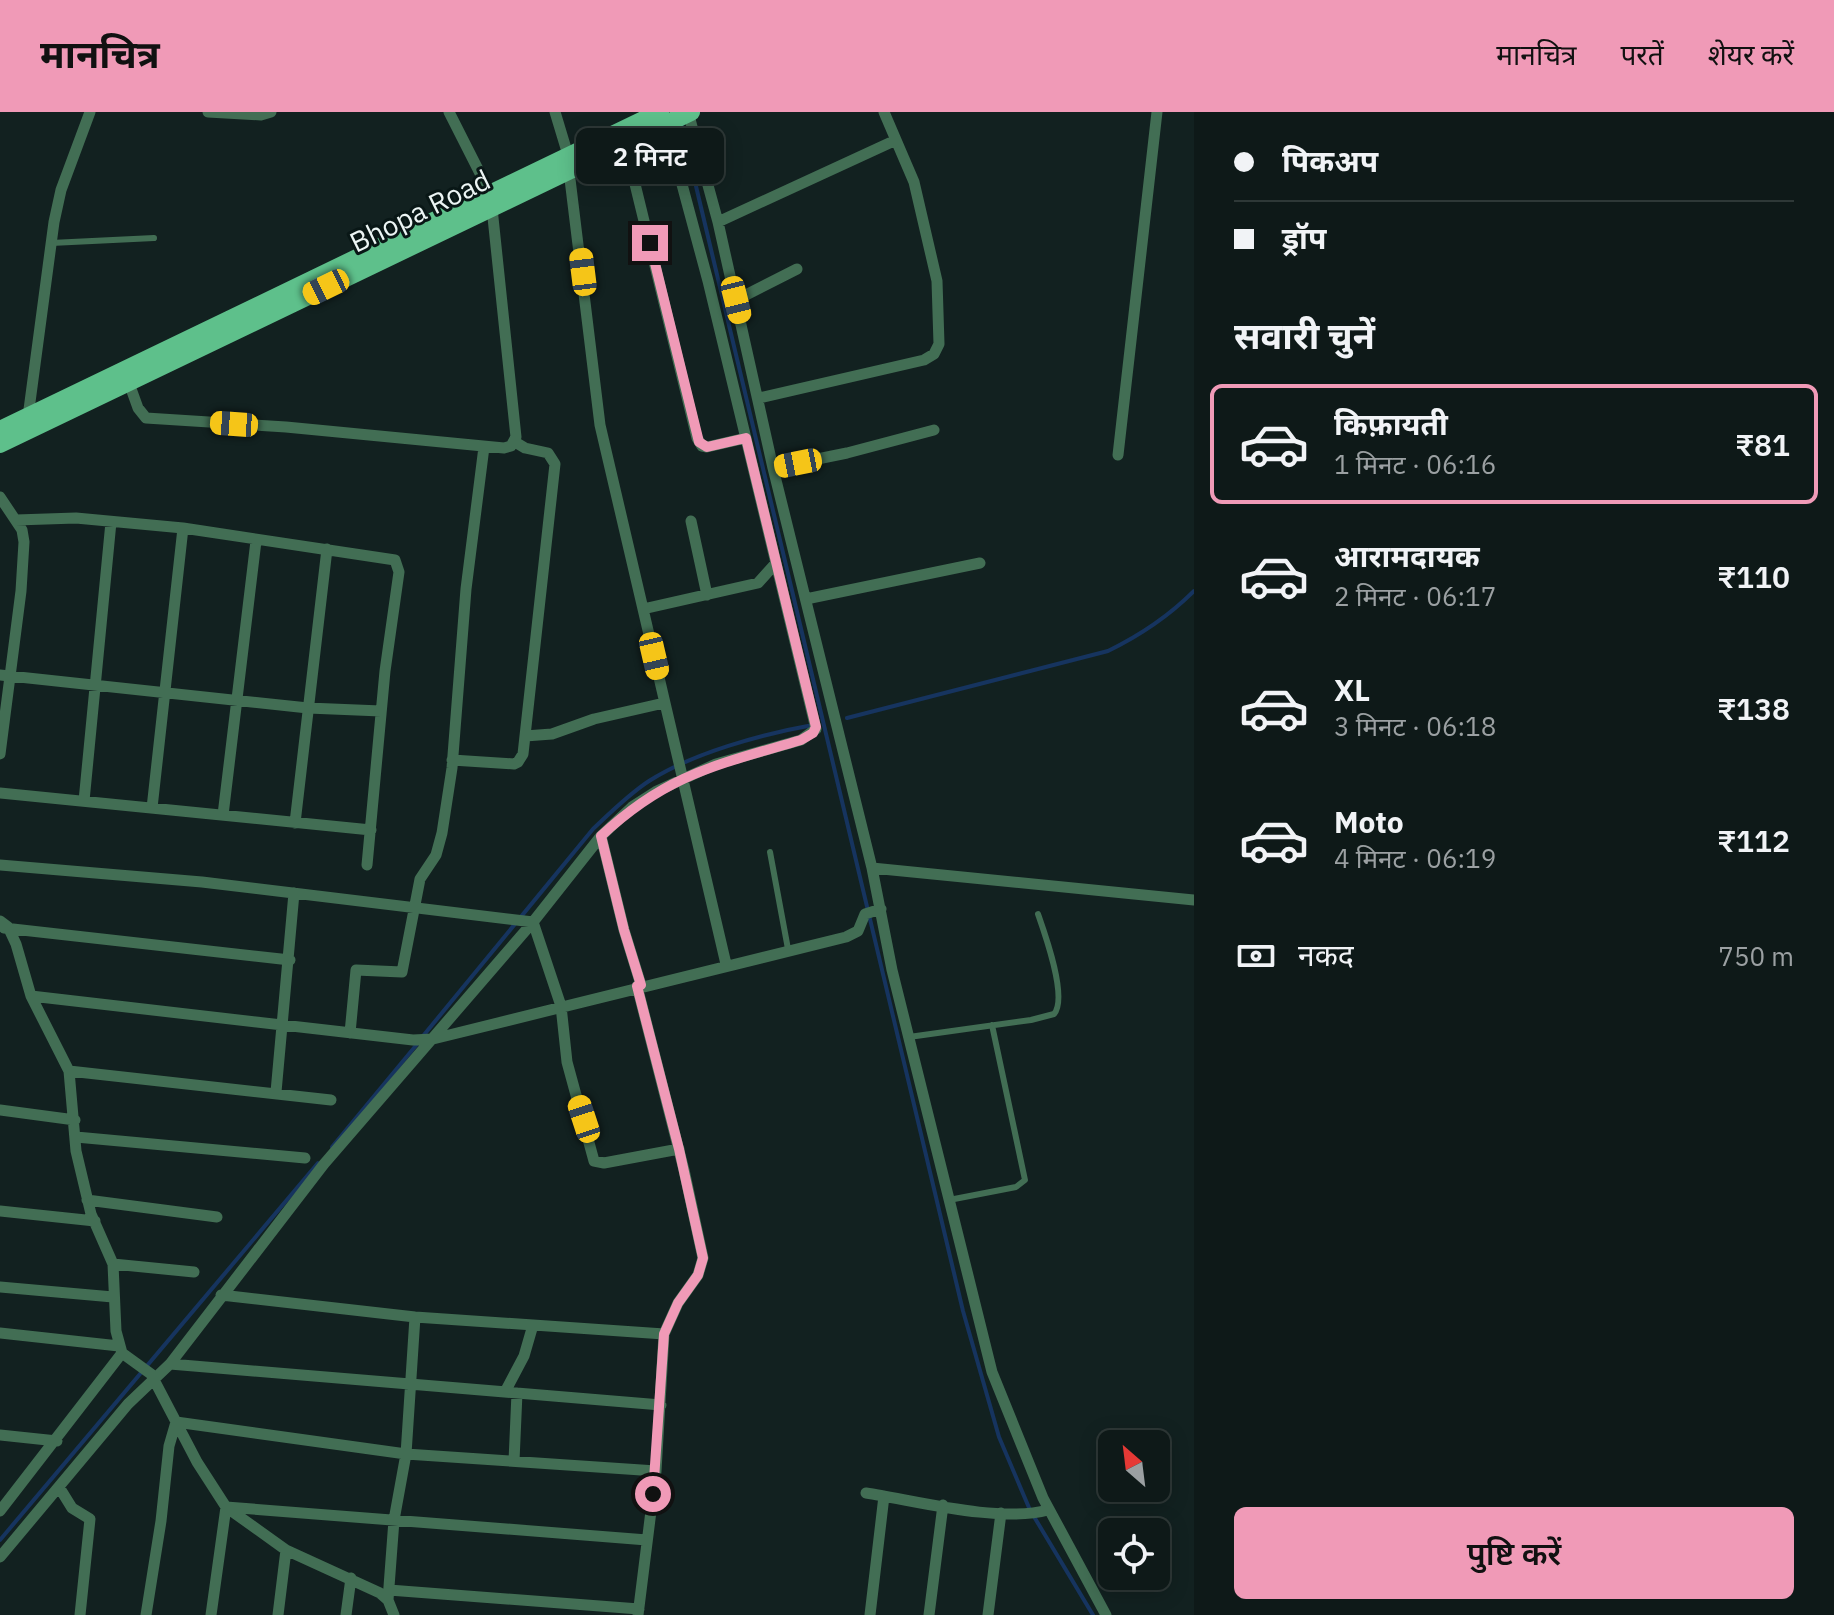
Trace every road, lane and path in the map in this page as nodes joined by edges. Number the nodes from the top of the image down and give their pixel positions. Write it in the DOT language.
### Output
graph roads {
  1 [pos="90,112"];
  2 [pos="208,112"];
  3 [pos="271,112"];
  4 [pos="449,112"];
  5 [pos="555,112"];
  6 [pos="884,112"];
  7 [pos="1157,112"];
  8 [pos="672,116"];
  9 [pos="896,140"];
  10 [pos="625,143"];
  11 [pos="568,163"];
  12 [pos="491,200"];
  13 [pos="718,222"];
  14 [pos="154,238"];
  15 [pos="51,243"];
  16 [pos="797,269"];
  17 [pos="736,300"];
  18 [pos="129,383"];
  19 [pos="759,398"];
  20 [pos="28,417"];
  21 [pos="0,430"];
  22 [pos="934,430"];
  23 [pos="746,438"];
  24 [pos="515,442"];
  25 [pos="0,444"];
  26 [pos="484,447"];
  27 [pos="1118,455"];
  28 [pos="773,468"];
  29 [pos="0,497"];
  30 [pos="16,520"];
  31 [pos="691,521"];
  32 [pos="111,522"];
  33 [pos="183,528"];
  34 [pos="256,541"];
  35 [pos="327,549"];
  36 [pos="776,563"];
  37 [pos="980,563"];
  38 [pos="707,595"];
  39 [pos="806,599"];
  40 [pos="643,609"];
  41 [pos="5,676"];
  42 [pos="93,685"];
  43 [pos="163,692"];
  44 [pos="235,700"];
  45 [pos="664,703"];
  46 [pos="308,708"];
  47 [pos="381,711"];
  48 [pos="525,736"];
  49 [pos="0,754"];
  50 [pos="452,760"];
  51 [pos="679,768"];
  52 [pos="0,793"];
  53 [pos="84,801"];
  54 [pos="152,808"];
  55 [pos="223,815"];
  56 [pos="295,823"];
  57 [pos="371,830"];
  58 [pos="601,836"];
  59 [pos="770,852"];
  60 [pos="0,865"];
  61 [pos="367,865"];
  62 [pos="872,868"];
  63 [pos="294,893"];
  64 [pos="1194,900"];
  65 [pos="415,908"];
  66 [pos="873,911"];
  67 [pos="1038,914"];
  68 [pos="525,920"];
  69 [pos="3,926"];
  70 [pos="788,949"];
  71 [pos="290,960"];
  72 [pos="726,964"];
  73 [pos="639,986"];
  74 [pos="31,996"];
  75 [pos="561,1006"];
  76 [pos="992,1025"];
  77 [pos="283,1026"];
  78 [pos="350,1033"];
  79 [pos="909,1037"];
  80 [pos="424,1039"];
  81 [pos="69,1071"];
  82 [pos="276,1092"];
  83 [pos="331,1100"];
  84 [pos="0,1110"];
  85 [pos="75,1120"];
  86 [pos="76,1137"];
  87 [pos="679,1149"];
  88 [pos="305,1158"];
  89 [pos="87,1200"];
  90 [pos="949,1200"];
  91 [pos="0,1211"];
  92 [pos="217,1217"];
  93 [pos="95,1221"];
  94 [pos="113,1264"];
  95 [pos="194,1272"];
  96 [pos="0,1287"];
  97 [pos="221,1295"];
  98 [pos="113,1297"];
  99 [pos="415,1317"];
  100 [pos="533,1325"];
  101 [pos="0,1333"];
  102 [pos="664,1334"];
  103 [pos="121,1350"];
  104 [pos="170,1364"];
  105 [pos="148,1372"];
  106 [pos="410,1384"];
  107 [pos="511,1392"];
  108 [pos="661,1405"];
  109 [pos="176,1422"];
  110 [pos="0,1435"];
  111 [pos="57,1441"];
  112 [pos="406,1454"];
  113 [pos="514,1461"];
  114 [pos="656,1471"];
  115 [pos="59,1487"];
  116 [pos="866,1493"];
  117 [pos="884,1496"];
  118 [pos="943,1505"];
  119 [pos="226,1507"];
  120 [pos="0,1511"];
  121 [pos="1039,1512"];
  122 [pos="1001,1513"];
  123 [pos="394,1520"];
  124 [pos="647,1540"];
  125 [pos="286,1550"];
  126 [pos="0,1557"];
  127 [pos="351,1578"];
  128 [pos="388,1595"];
  129 [pos="638,1612"];
  130 [pos="80,1615"];
  131 [pos="146,1615"];
  132 [pos="211,1615"];
  133 [pos="278,1615"];
  134 [pos="346,1615"];
  135 [pos="394,1615"];
  136 [pos="870,1615"];
  137 [pos="929,1615"];
  138 [pos="988,1615"];
  139 [pos="1106,1615"];
  1 -- 15 [label="street"];
  2 -- 3 [label="street"];
  4 -- 12 [label="street"];
  5 -- 11 [label="street"];
  6 -- 9 [label="street"];
  7 -- 27 [label="street"];
  8 -- 10 [label="main road, Bhopa Road"];
  8 -- 11 [label="main road, Bhopa Road"];
  8 -- 13 [label="street"];
  8 -- 23 [label="street"];
  9 -- 13 [label="street"];
  9 -- 19 [label="street"];
  10 -- 11 [label="main road, Bhopa Road"];
  10 -- 23 [label="street"];
  11 -- 12 [label="main road, Bhopa Road"];
  11 -- 40 [label="street"];
  12 -- 18 [label="main road, Bhopa Road"];
  12 -- 20 [label="main road, Bhopa Road"];
  12 -- 24 [label="street"];
  13 -- 17 [label="street"];
  14 -- 15 [label="lane"];
  15 -- 20 [label="street"];
  16 -- 17 [label="street"];
  17 -- 19 [label="street"];
  18 -- 25 [label="main road, Bhopa Road"];
  18 -- 26 [label="street"];
  19 -- 28 [label="street"];
  20 -- 21 [label="main road, Bhopa Road"];
  22 -- 28 [label="street"];
  23 -- 36 [label="street"];
  24 -- 26 [label="street"];
  24 -- 48 [label="street"];
  26 -- 50 [label="street"];
  28 -- 39 [label="street"];
  29 -- 30 [label="street"];
  30 -- 32 [label="street"];
  30 -- 41 [label="street"];
  31 -- 38 [label="street"];
  32 -- 33 [label="street"];
  32 -- 42 [label="street"];
  33 -- 34 [label="street"];
  33 -- 43 [label="street"];
  34 -- 35 [label="street"];
  34 -- 44 [label="street"];
  35 -- 46 [label="street"];
  35 -- 47 [label="street"];
  36 -- 38 [label="street"];
  36 -- 51 [label="street"];
  37 -- 39 [label="street"];
  38 -- 40 [label="street"];
  39 -- 62 [label="street"];
  40 -- 45 [label="street"];
  41 -- 42 [label="street"];
  41 -- 49 [label="street"];
  42 -- 43 [label="street"];
  42 -- 53 [label="street"];
  43 -- 44 [label="street"];
  43 -- 54 [label="street"];
  44 -- 46 [label="street"];
  44 -- 55 [label="street"];
  45 -- 48 [label="street"];
  45 -- 51 [label="street"];
  46 -- 47 [label="street"];
  46 -- 56 [label="street"];
  47 -- 57 [label="street"];
  48 -- 50 [label="street"];
  50 -- 65 [label="street"];
  51 -- 58 [label="street"];
  51 -- 72 [label="street"];
  52 -- 53 [label="street"];
  53 -- 54 [label="street"];
  54 -- 55 [label="street"];
  55 -- 56 [label="street"];
  56 -- 57 [label="street"];
  57 -- 61 [label="street"];
  58 -- 68 [label="street"];
  58 -- 73 [label="street"];
  59 -- 70 [label="lane"];
  60 -- 63 [label="street"];
  62 -- 64 [label="street"];
  62 -- 66 [label="street"];
  63 -- 65 [label="street"];
  63 -- 71 [label="street"];
  65 -- 68 [label="street"];
  65 -- 78 [label="street"];
  66 -- 70 [label="street"];
  66 -- 79 [label="street"];
  67 -- 76 [label="lane"];
  68 -- 75 [label="street"];
  68 -- 80 [label="street"];
  69 -- 71 [label="street"];
  69 -- 74 [label="street"];
  70 -- 72 [label="street"];
  71 -- 77 [label="street"];
  72 -- 73 [label="street"];
  73 -- 75 [label="street"];
  73 -- 87 [label="street"];
  74 -- 77 [label="street"];
  74 -- 81 [label="street"];
  75 -- 80 [label="street"];
  75 -- 87 [label="street"];
  76 -- 79 [label="lane"];
  76 -- 90 [label="lane"];
  77 -- 78 [label="street"];
  77 -- 82 [label="street"];
  78 -- 80 [label="street"];
  79 -- 90 [label="street"];
  80 -- 97 [label="street"];
  81 -- 82 [label="street"];
  81 -- 85 [label="street"];
  82 -- 83 [label="street"];
  84 -- 85 [label="street"];
  85 -- 86 [label="street"];
  86 -- 88 [label="street"];
  86 -- 89 [label="street"];
  87 -- 102 [label="street"];
  89 -- 92 [label="street"];
  89 -- 93 [label="street"];
  90 -- 121 [label="street"];
  91 -- 93 [label="street"];
  93 -- 94 [label="street"];
  94 -- 95 [label="street"];
  94 -- 98 [label="street"];
  96 -- 98 [label="street"];
  97 -- 99 [label="street"];
  97 -- 104 [label="street"];
  98 -- 103 [label="street"];
  99 -- 100 [label="street"];
  99 -- 106 [label="street"];
  100 -- 102 [label="street"];
  100 -- 107 [label="street"];
  101 -- 103 [label="street"];
  102 -- 108 [label="street"];
  103 -- 105 [label="street"];
  103 -- 111 [label="street"];
  104 -- 105 [label="street"];
  104 -- 106 [label="street"];
  105 -- 109 [label="street"];
  105 -- 115 [label="street"];
  106 -- 107 [label="street"];
  106 -- 112 [label="street"];
  107 -- 108 [label="street"];
  107 -- 113 [label="street"];
  108 -- 114 [label="street"];
  109 -- 112 [label="street"];
  109 -- 119 [label="street"];
  109 -- 131 [label="street"];
  110 -- 111 [label="street"];
  111 -- 120 [label="street"];
  112 -- 113 [label="street"];
  112 -- 123 [label="street"];
  113 -- 114 [label="street"];
  114 -- 124 [label="street"];
  115 -- 126 [label="street"];
  115 -- 130 [label="street"];
  116 -- 117 [label="street"];
  117 -- 118 [label="street"];
  117 -- 136 [label="street"];
  118 -- 122 [label="street"];
  118 -- 137 [label="street"];
  119 -- 123 [label="street"];
  119 -- 125 [label="street"];
  119 -- 132 [label="street"];
  121 -- 122 [label="street"];
  121 -- 139 [label="street"];
  122 -- 138 [label="street"];
  123 -- 124 [label="street"];
  123 -- 128 [label="street"];
  124 -- 129 [label="street"];
  125 -- 127 [label="street"];
  125 -- 133 [label="street"];
  127 -- 128 [label="street"];
  127 -- 134 [label="street"];
  128 -- 129 [label="street"];
  128 -- 135 [label="street"];
}
